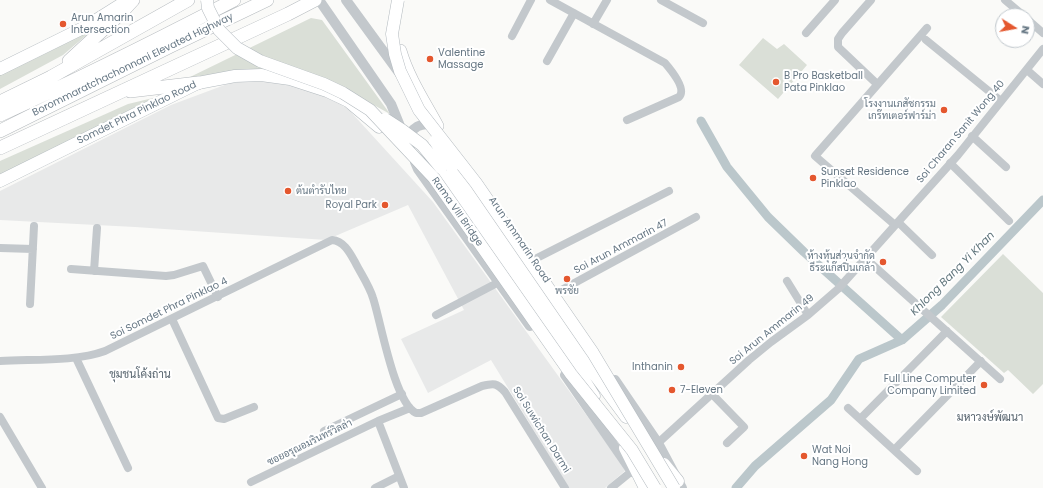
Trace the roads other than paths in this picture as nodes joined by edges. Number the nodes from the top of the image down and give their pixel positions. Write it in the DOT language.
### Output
graph roads {
  1 [pos="128,0"];
  2 [pos="133,0"];
  3 [pos="188,0"];
  4 [pos="234,0"];
  5 [pos="267,0"];
  6 [pos="315,0"];
  7 [pos="319,0"];
  8 [pos="346,0"];
  9 [pos="394,0"];
  10 [pos="398,0"];
  11 [pos="531,0"];
  12 [pos="550,0"];
  13 [pos="607,0"];
  14 [pos="661,0"];
  15 [pos="835,0"];
  16 [pos="871,0"];
  17 [pos="1005,0"];
  18 [pos="206,3"];
  19 [pos="1014,8"];
  20 [pos="574,13"];
  21 [pos="702,23"];
  22 [pos="593,24"];
  23 [pos="1035,26"];
  24 [pos="926,28"];
  25 [pos="806,33"];
  26 [pos="1043,33"];
  27 [pos="512,36"];
  28 [pos="168,40"];
  29 [pos="926,40"];
  30 [pos="1043,49"];
  31 [pos="547,61"];
  32 [pos="0,69"];
  33 [pos="1026,70"];
  34 [pos="51,77"];
  35 [pos="198,83"];
  36 [pos="877,84"];
  37 [pos="1043,84"];
  38 [pos="118,93"];
  39 [pos="0,102"];
  40 [pos="1001,102"];
  41 [pos="370,110"];
  42 [pos="419,110"];
  43 [pos="0,115"];
  44 [pos="627,120"];
  45 [pos="437,126"];
  46 [pos="0,131"];
  47 [pos="972,136"];
  48 [pos="408,147"];
  49 [pos="0,148"];
  50 [pos="950,163"];
  51 [pos="1006,167"];
  52 [pos="418,169"];
  53 [pos="0,181"];
  54 [pos="669,191"];
  55 [pos="696,217"];
  56 [pos="1010,221"];
  57 [pos="896,224"];
  58 [pos="34,226"];
  59 [pos="96,228"];
  60 [pos="0,248"];
  61 [pos="33,249"];
  62 [pos="932,255"];
  63 [pos="866,258"];
  64 [pos="533,260"];
  65 [pos="71,269"];
  66 [pos="94,271"];
  67 [pos="787,281"];
  68 [pos="845,281"];
  69 [pos="499,282"];
  70 [pos="556,293"];
  71 [pos="218,297"];
  72 [pos="30,304"];
  73 [pos="436,315"];
  74 [pos="808,315"];
  75 [pos="172,319"];
  76 [pos="947,331"];
  77 [pos="76,358"];
  78 [pos="0,361"];
  79 [pos="981,361"];
  80 [pos="581,366"];
  81 [pos="1000,379"];
  82 [pos="402,394"];
  83 [pos="712,394"];
  84 [pos="254,407"];
  85 [pos="410,408"];
  86 [pos="848,408"];
  87 [pos="0,417"];
  88 [pos="860,419"];
  89 [pos="378,421"];
  90 [pos="324,431"];
  91 [pos="658,443"];
  92 [pos="727,443"];
  93 [pos="894,450"];
  94 [pos="128,468"];
  95 [pos="632,471"];
  96 [pos="918,471"];
  97 [pos="399,476"];
  98 [pos="251,482"];
  99 [pos="678,486"];
  100 [pos="42,488"];
  101 [pos="375,488"];
  102 [pos="404,488"];
  103 [pos="565,488"];
  104 [pos="611,488"];
  105 [pos="644,488"];
  106 [pos="655,488"];
  1 -- 32 [label="main road"];
  2 -- 34 [label="main road"];
  3 -- 34 [label="main road"];
  4 -- 28 [label="main road, Borommaratchachonnani Elevated Highway"];
  5 -- 28 [label="main road, Borommaratchachonnani Elevated Highway"];
  6 -- 38 [label="main road"];
  7 -- 48 [label="street"];
  8 -- 45 [label="street, Arun Ammarin Road"];
  9 -- 45 [label="main road"];
  10 -- 42 [label="main road, bridge"];
  11 -- 27 [label="street"];
  12 -- 20 [label="street"];
  13 -- 22 [label="street"];
  14 -- 21 [label="street"];
  15 -- 25 [label="street"];
  16 -- 36 [label="street"];
  17 -- 19 [label="street"];
  18 -- 41 [label="main road, Rama VIII Bridge, bridge"];
  20 -- 22 [label="street"];
  20 -- 31 [label="street"];
  22 -- 44 [label="street"];
  23 -- 26 [label="street"];
  24 -- 36 [label="street"];
  28 -- 43 [label="main road, Borommaratchachonnani Elevated Highway"];
  28 -- 46 [label="main road, Borommaratchachonnani Elevated Highway"];
  29 -- 40 [label="street"];
  30 -- 33 [label="street, Soi Charan Sanit Wong 40"];
  33 -- 37 [label="street"];
  33 -- 40 [label="street, Soi Charan Sanit Wong 40"];
  34 -- 39 [label="main road"];
  35 -- 38 [label="main road"];
  35 -- 52 [label="main road, Somdet Phra Pinklao Road"];
  35 -- 53 [label="main road, Somdet Phra Pinklao Road"];
  36 -- 57 [label="street"];
  38 -- 49 [label="main road"];
  40 -- 47 [label="street, Soi Charan Sanit Wong 40"];
  41 -- 80 [label="main road, bridge"];
  41 -- 106 [label="main road, Rama VIII Bridge, bridge"];
  42 -- 80 [label="main road, bridge"];
  42 -- 99 [label="main road, bridge"];
  45 -- 48 [label="street"];
  45 -- 64 [label="street, Arun Ammarin Road"];
  47 -- 50 [label="street, Soi Charan Sanit Wong 40"];
  47 -- 51 [label="street"];
  48 -- 52 [label="street"];
  50 -- 56 [label="street"];
  50 -- 57 [label="street, Soi Charan Sanit Wong 40"];
  52 -- 69 [label="street"];
  54 -- 64 [label="street"];
  55 -- 70 [label="street, Soi Arun Ammarin 47"];
  57 -- 62 [label="street"];
  57 -- 63 [label="street, Soi Charan Sanit Wong 40"];
  58 -- 61 [label="street"];
  59 -- 66 [label="street"];
  60 -- 61 [label="street"];
  61 -- 72 [label="street"];
  63 -- 68 [label="street, Soi Charan Sanit Wong 40"];
  63 -- 76 [label="street"];
  64 -- 70 [label="street, Arun Ammarin Road"];
  65 -- 66 [label="street"];
  66 -- 71 [label="street"];
  67 -- 74 [label="street"];
  68 -- 74 [label="street, Soi Arun Ammarin 49"];
  69 -- 73 [label="street"];
  69 -- 95 [label="street"];
  70 -- 91 [label="street, Arun Ammarin Road"];
  71 -- 75 [label="street, Soi Somdet Phra Pinklao 4"];
  71 -- 82 [label="street, Soi Somdet Phra Pinklao 4"];
  74 -- 83 [label="street, Soi Arun Ammarin 49"];
  75 -- 77 [label="street, Soi Somdet Phra Pinklao 4"];
  75 -- 84 [label="street"];
  76 -- 79 [label="street"];
  76 -- 88 [label="street"];
  77 -- 78 [label="street, Soi Somdet Phra Pinklao 4"];
  77 -- 94 [label="street"];
  79 -- 81 [label="street"];
  79 -- 93 [label="street"];
  80 -- 99 [label="main road"];
  80 -- 105 [label="main road"];
  82 -- 85 [label="street"];
  82 -- 90 [label="street"];
  83 -- 91 [label="street, Soi Arun Ammarin 49"];
  83 -- 92 [label="street"];
  85 -- 89 [label="street, ซอยอรุณอมรินทร์วิลล่า"];
  85 -- 103 [label="street, Soi Suwichan Darmi"];
  86 -- 88 [label="street"];
  87 -- 100 [label="street"];
  88 -- 93 [label="street"];
  89 -- 97 [label="street"];
  89 -- 98 [label="street, ซอยอรุณอมรินทร์วิลล่า"];
  91 -- 99 [label="street, Arun Ammarin Road"];
  93 -- 96 [label="street"];
  95 -- 104 [label="street"];
  95 -- 105 [label="street"];
  97 -- 101 [label="street"];
  97 -- 102 [label="street"];
}
